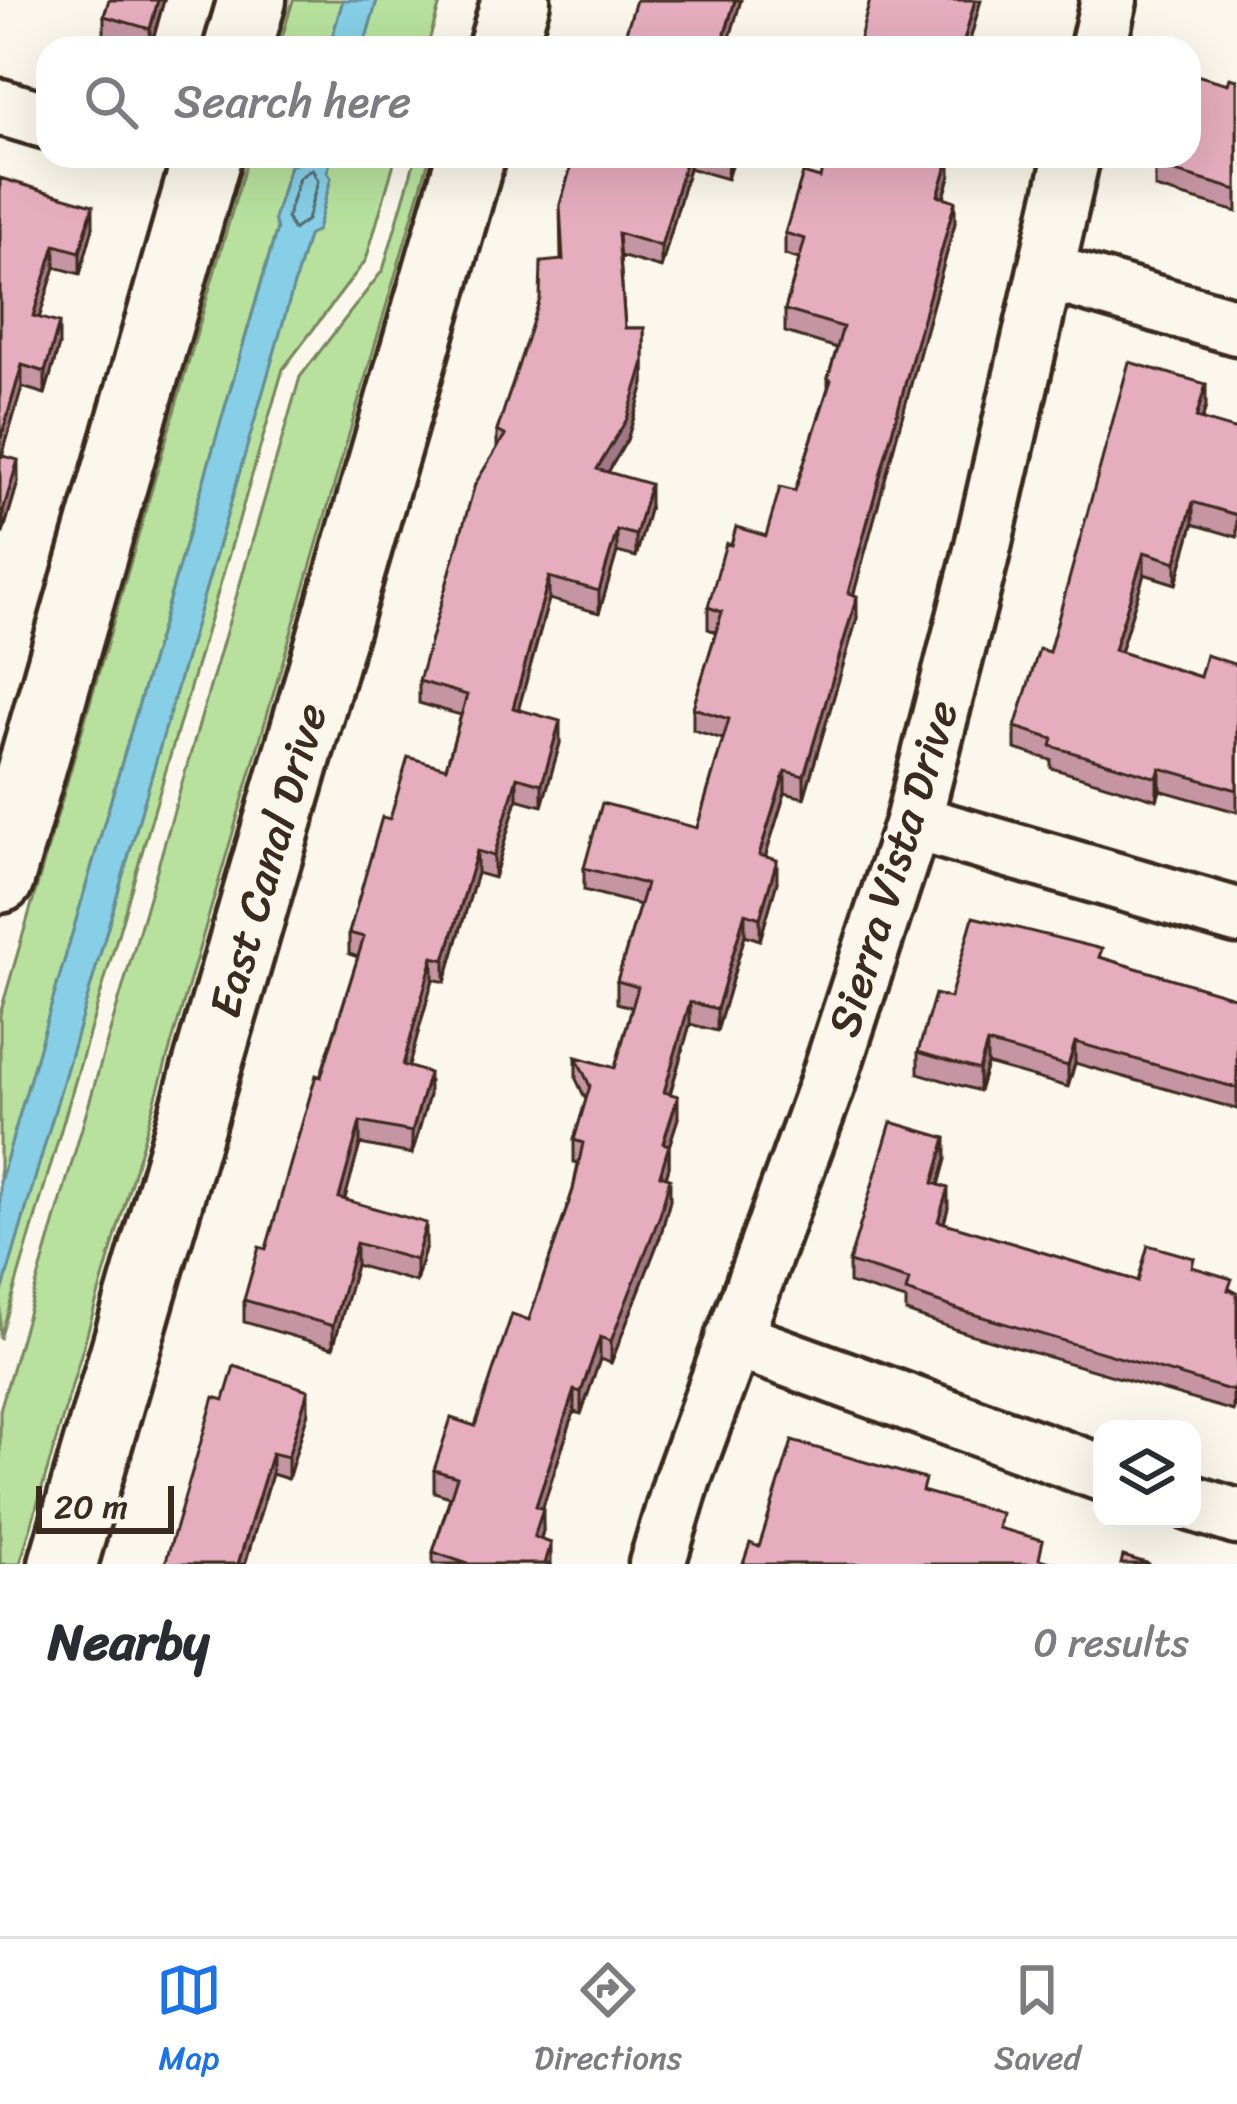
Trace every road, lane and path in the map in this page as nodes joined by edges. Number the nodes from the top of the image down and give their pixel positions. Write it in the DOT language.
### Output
graph roads {
  1 [pos="252,0"];
  2 [pos="516,0"];
  3 [pos="1109,0"];
  4 [pos="242,36"];
  5 [pos="506,36"];
  6 [pos="1101,36"];
  7 [pos="0,107"];
  8 [pos="36,118"];
  9 [pos="191,168"];
  10 [pos="468,168"];
  11 [pos="1069,168"];
  12 [pos="1047,272"];
  13 [pos="1237,326"];
  14 [pos="913,822"];
  15 [pos="0,879"];
  16 [pos="1237,916"];
  17 [pos="734,1339"];
  18 [pos="1093,1470"];
  19 [pos="1201,1506"];
  20 [pos="1237,1517"];
  21 [pos="62,1564"];
  22 [pos="657,1564"];
  1 -- 4 [label="main road"];
  2 -- 5 [label="main road"];
  3 -- 6 [label="street"];
  7 -- 8 [label="street"];
  9 -- 15 [label="main road"];
  10 -- 21 [label="main road, East Canal Drive"];
  11 -- 12 [label="street, Sierra Vista Drive"];
  12 -- 13 [label="street"];
  12 -- 14 [label="street, Sierra Vista Drive"];
  14 -- 16 [label="street"];
  14 -- 17 [label="street, Sierra Vista Drive"];
  17 -- 18 [label="street"];
  17 -- 22 [label="street, Sierra Vista Drive"];
  19 -- 20 [label="street"];
}
